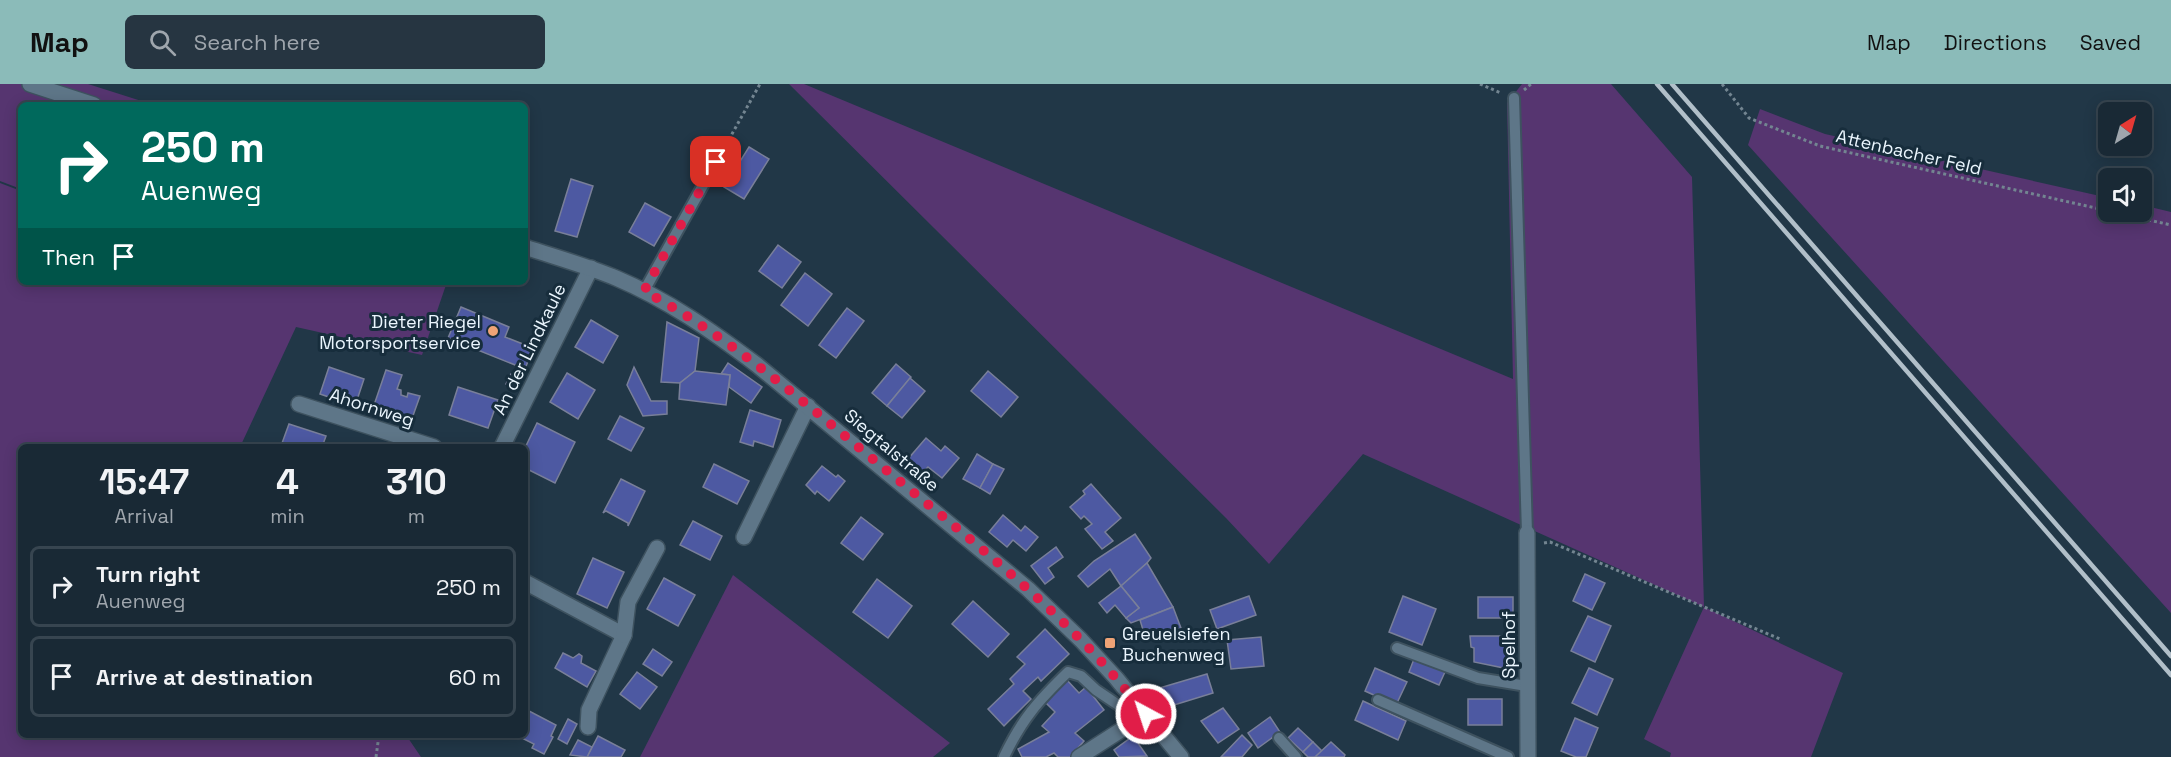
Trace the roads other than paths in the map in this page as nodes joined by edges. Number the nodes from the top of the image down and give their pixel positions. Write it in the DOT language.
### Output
graph roads {
  1 [pos="30,84"];
  2 [pos="1514,98"];
  3 [pos="85,102"];
  4 [pos="716,162"];
  5 [pos="528,248"];
  6 [pos="591,268"];
  7 [pos="644,291"];
  8 [pos="299,404"];
  9 [pos="808,406"];
  10 [pos="425,444"];
  11 [pos="503,444"];
  12 [pos="744,537"];
  13 [pos="1527,539"];
  14 [pos="657,548"];
  15 [pos="528,584"];
  16 [pos="624,635"];
  17 [pos="1397,648"];
  18 [pos="1527,686"];
  19 [pos="1378,700"];
  20 [pos="1142,716"];
  21 [pos="588,727"];
  22 [pos="1279,738"];
  23 [pos="1004,757"];
  24 [pos="1079,757"];
  25 [pos="1181,757"];
  26 [pos="1296,757"];
  27 [pos="1508,757"];
  28 [pos="1528,757"];
  1 -- 3 [label="street"];
  2 -- 13 [label="lane"];
  4 -- 7 [label="lane"];
  5 -- 6 [label="street, Siegtalstraße"];
  6 -- 7 [label="street, Siegtalstraße"];
  6 -- 11 [label="street, An der Lindkaule"];
  7 -- 9 [label="street, Siegtalstraße"];
  8 -- 10 [label="street, Ahornweg"];
  9 -- 12 [label="street"];
  9 -- 20 [label="street, Siegtalstraße"];
  13 -- 18 [label="street, Spelhof"];
  14 -- 16 [label="street"];
  15 -- 16 [label="street"];
  16 -- 21 [label="street"];
  17 -- 18 [label="lane"];
  18 -- 28 [label="street, Spelhof"];
  19 -- 27 [label="lane"];
  20 -- 23 [label="lane"];
  20 -- 24 [label="street"];
  20 -- 25 [label="street, Siegtalstraße"];
  22 -- 26 [label="lane"];
}
